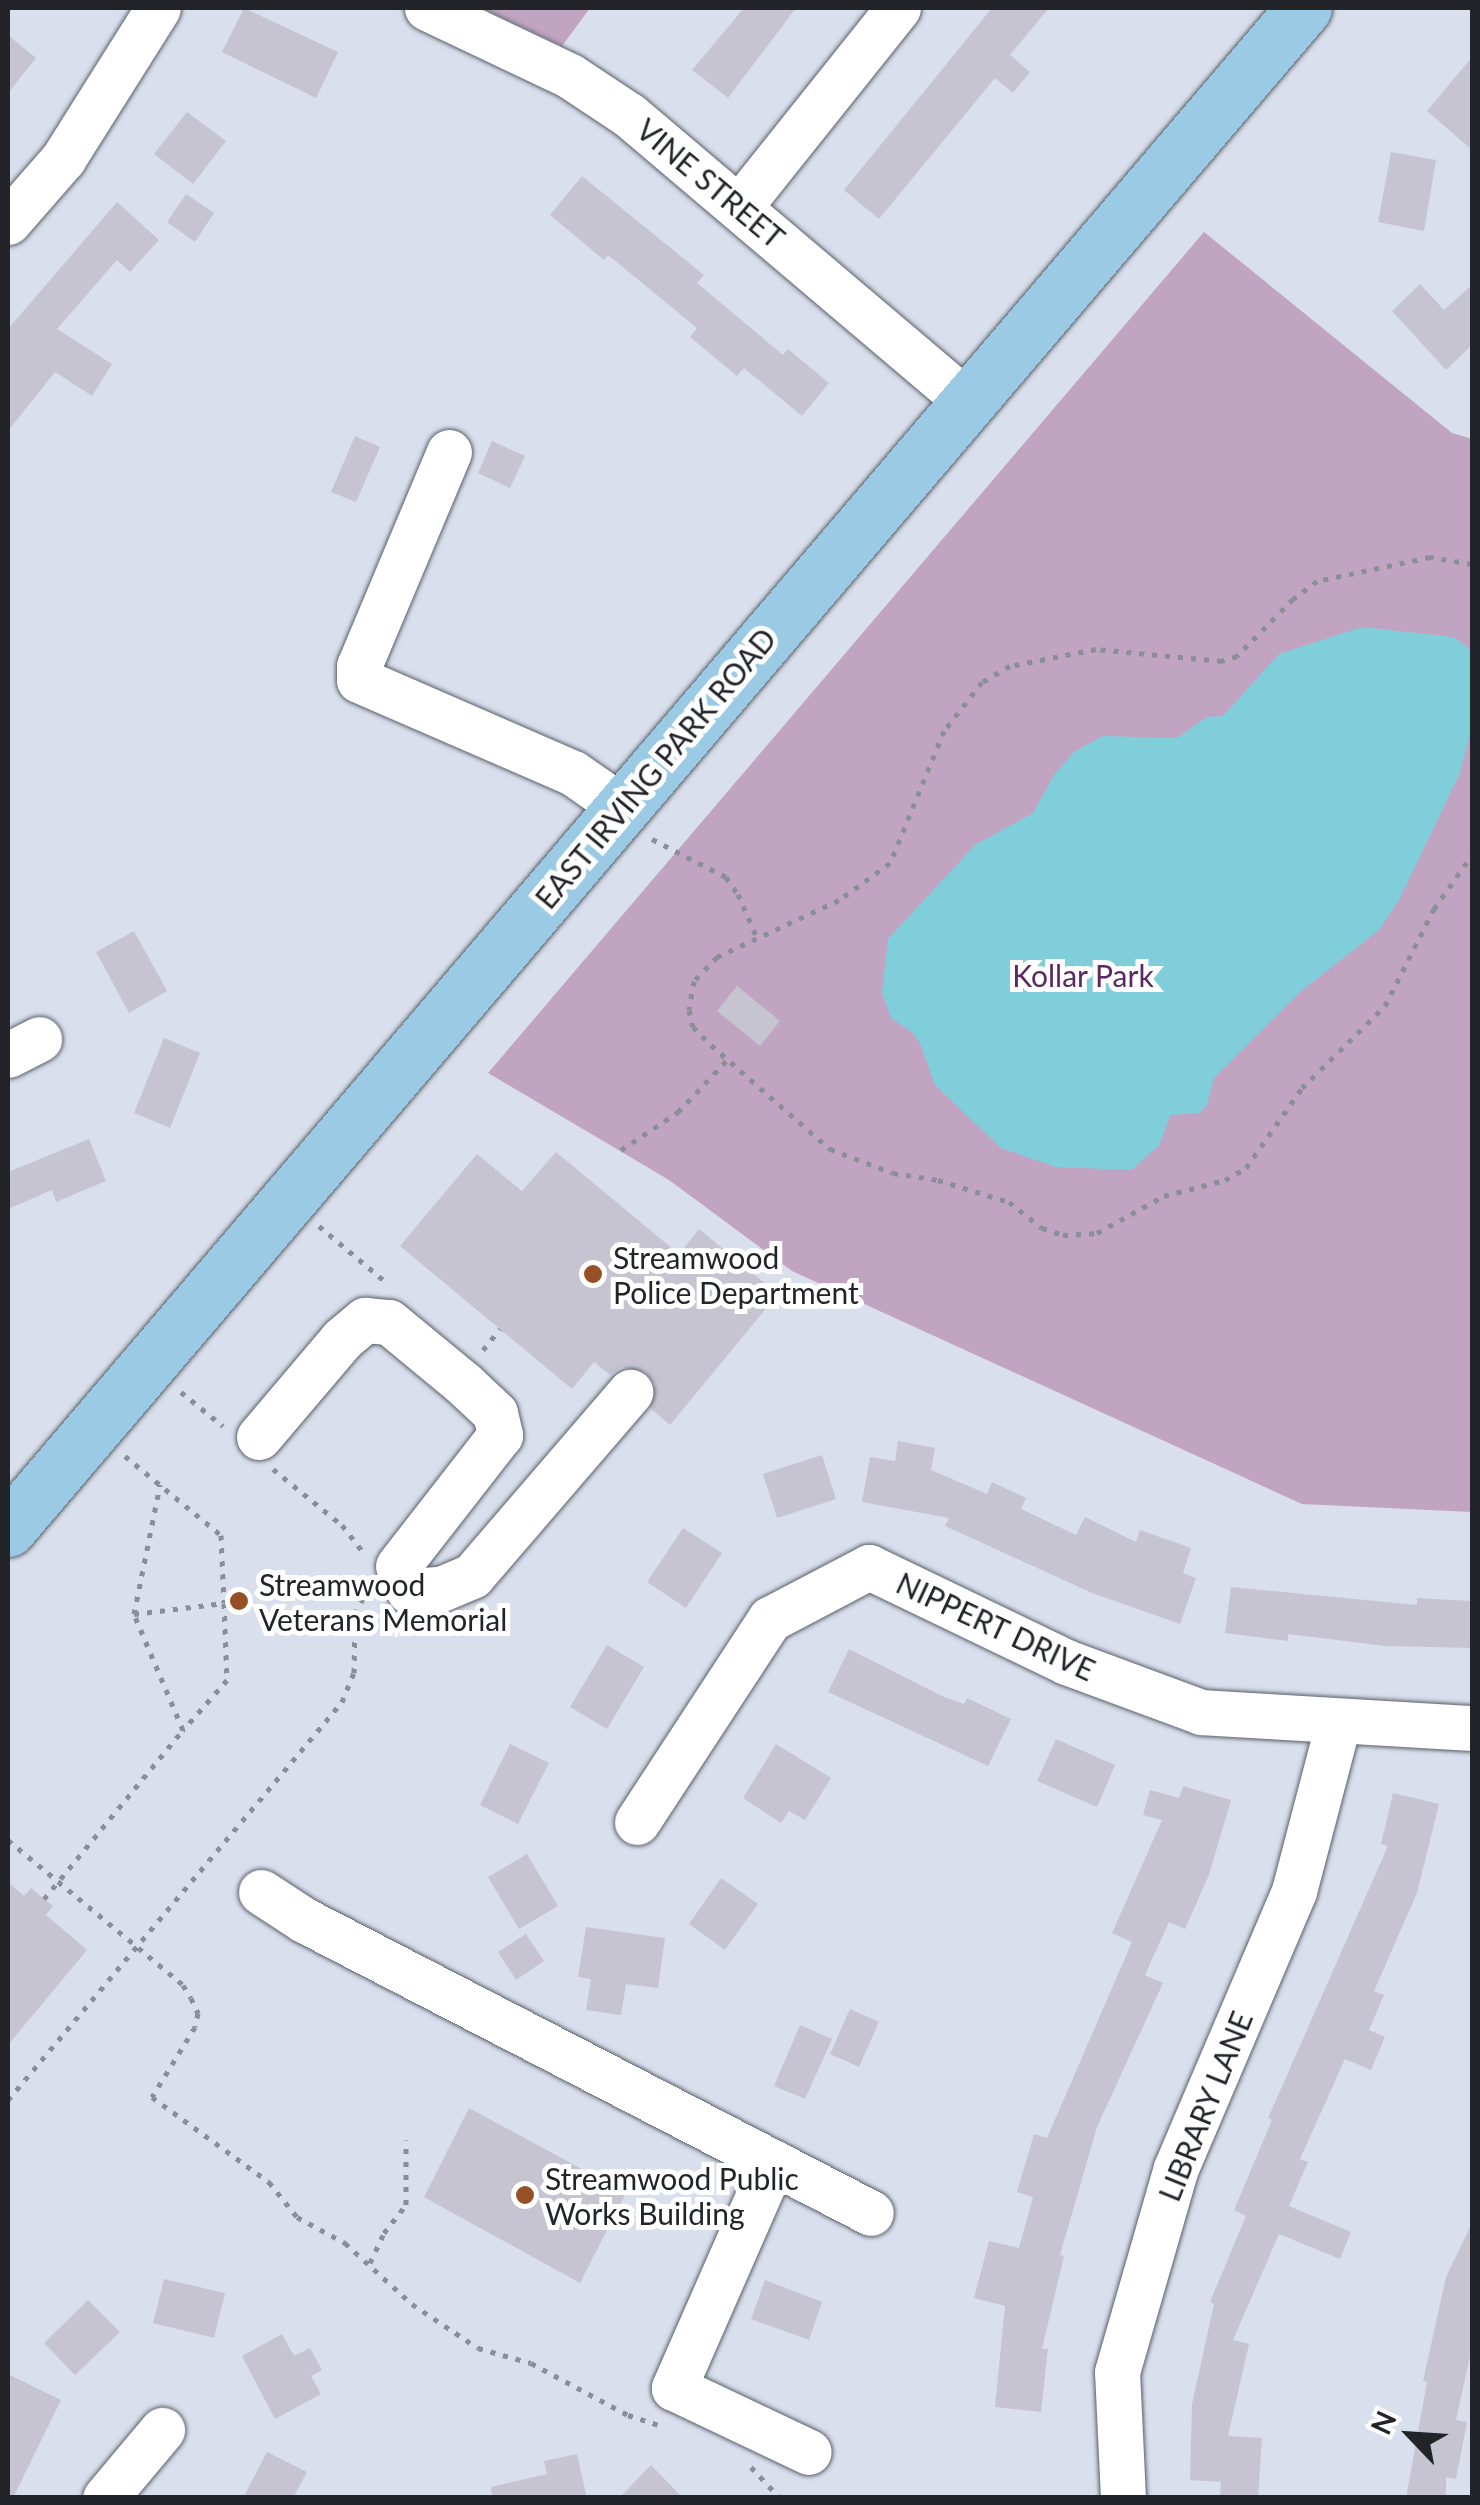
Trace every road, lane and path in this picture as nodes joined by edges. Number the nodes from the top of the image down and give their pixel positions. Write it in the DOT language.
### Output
graph roads {
  1 [pos="158,8"];
  2 [pos="427,8"];
  3 [pos="898,8"];
  4 [pos="1304,8"];
  5 [pos="740,206"];
  6 [pos="8,222"];
  7 [pos="967,402"];
  8 [pos="449,452"];
  9 [pos="1472,564"];
  10 [pos="617,813"];
  11 [pos="1472,855"];
  12 [pos="757,938"];
  13 [pos="728,1059"];
  14 [pos="621,1150"];
  15 [pos="147,1363"];
  16 [pos="630,1392"];
  17 [pos="92,1429"];
  18 [pos="255,1446"];
  19 [pos="160,1485"];
  20 [pos="8,1529"];
  21 [pos="387,1574"];
  22 [pos="224,1603"];
  23 [pos="134,1614"];
  24 [pos="1338,1723"];
  25 [pos="1472,1728"];
  26 [pos="184,1730"];
  27 [pos="637,1822"];
  28 [pos="8,1840"];
  29 [pos="58,1882"];
  30 [pos="261,1892"];
  31 [pos="44,1899"];
  32 [pos="138,1948"];
  33 [pos="8,2100"];
  34 [pos="406,2140"];
  35 [pos="773,2162"];
  36 [pos="870,2213"];
  37 [pos="370,2263"];
  38 [pos="664,2427"];
  39 [pos="162,2430"];
  40 [pos="808,2452"];
  41 [pos="740,2457"];
  42 [pos="105,2498"];
  43 [pos="780,2498"];
  44 [pos="1123,2498"];
  1 -- 6 [label="street"];
  2 -- 5 [label="street, VINE STREET"];
  3 -- 5 [label="street"];
  4 -- 7 [label="main road, EAST IRVING PARK ROAD"];
  5 -- 7 [label="street, VINE STREET"];
  7 -- 10 [label="main road, EAST IRVING PARK ROAD"];
  8 -- 10 [label="street"];
  9 -- 12 [label="path"];
  10 -- 12 [label="path"];
  10 -- 15 [label="main road, EAST IRVING PARK ROAD"];
  11 -- 13 [label="path"];
  12 -- 13 [label="path"];
  13 -- 14 [label="path"];
  15 -- 17 [label="main road, EAST IRVING PARK ROAD"];
  15 -- 18 [label="path"];
  16 -- 21 [label="street"];
  17 -- 19 [label="path"];
  17 -- 20 [label="main road, EAST IRVING PARK ROAD"];
  18 -- 21 [label="path"];
  18 -- 21 [label="street"];
  19 -- 22 [label="path"];
  19 -- 23 [label="path"];
  21 -- 32 [label="path"];
  22 -- 23 [label="path"];
  22 -- 26 [label="path"];
  23 -- 26 [label="path"];
  24 -- 25 [label="street, NIPPERT DRIVE"];
  24 -- 27 [label="street, NIPPERT DRIVE"];
  24 -- 44 [label="street, LIBRARY LANE"];
  26 -- 29 [label="path"];
  28 -- 29 [label="path"];
  29 -- 31 [label="path"];
  29 -- 32 [label="path"];
  30 -- 35 [label="street"];
  32 -- 33 [label="path"];
  32 -- 37 [label="path"];
  34 -- 37 [label="path"];
  35 -- 36 [label="street"];
  35 -- 40 [label="street"];
  37 -- 38 [label="path"];
  39 -- 42 [label="street"];
  41 -- 43 [label="path"];
}
